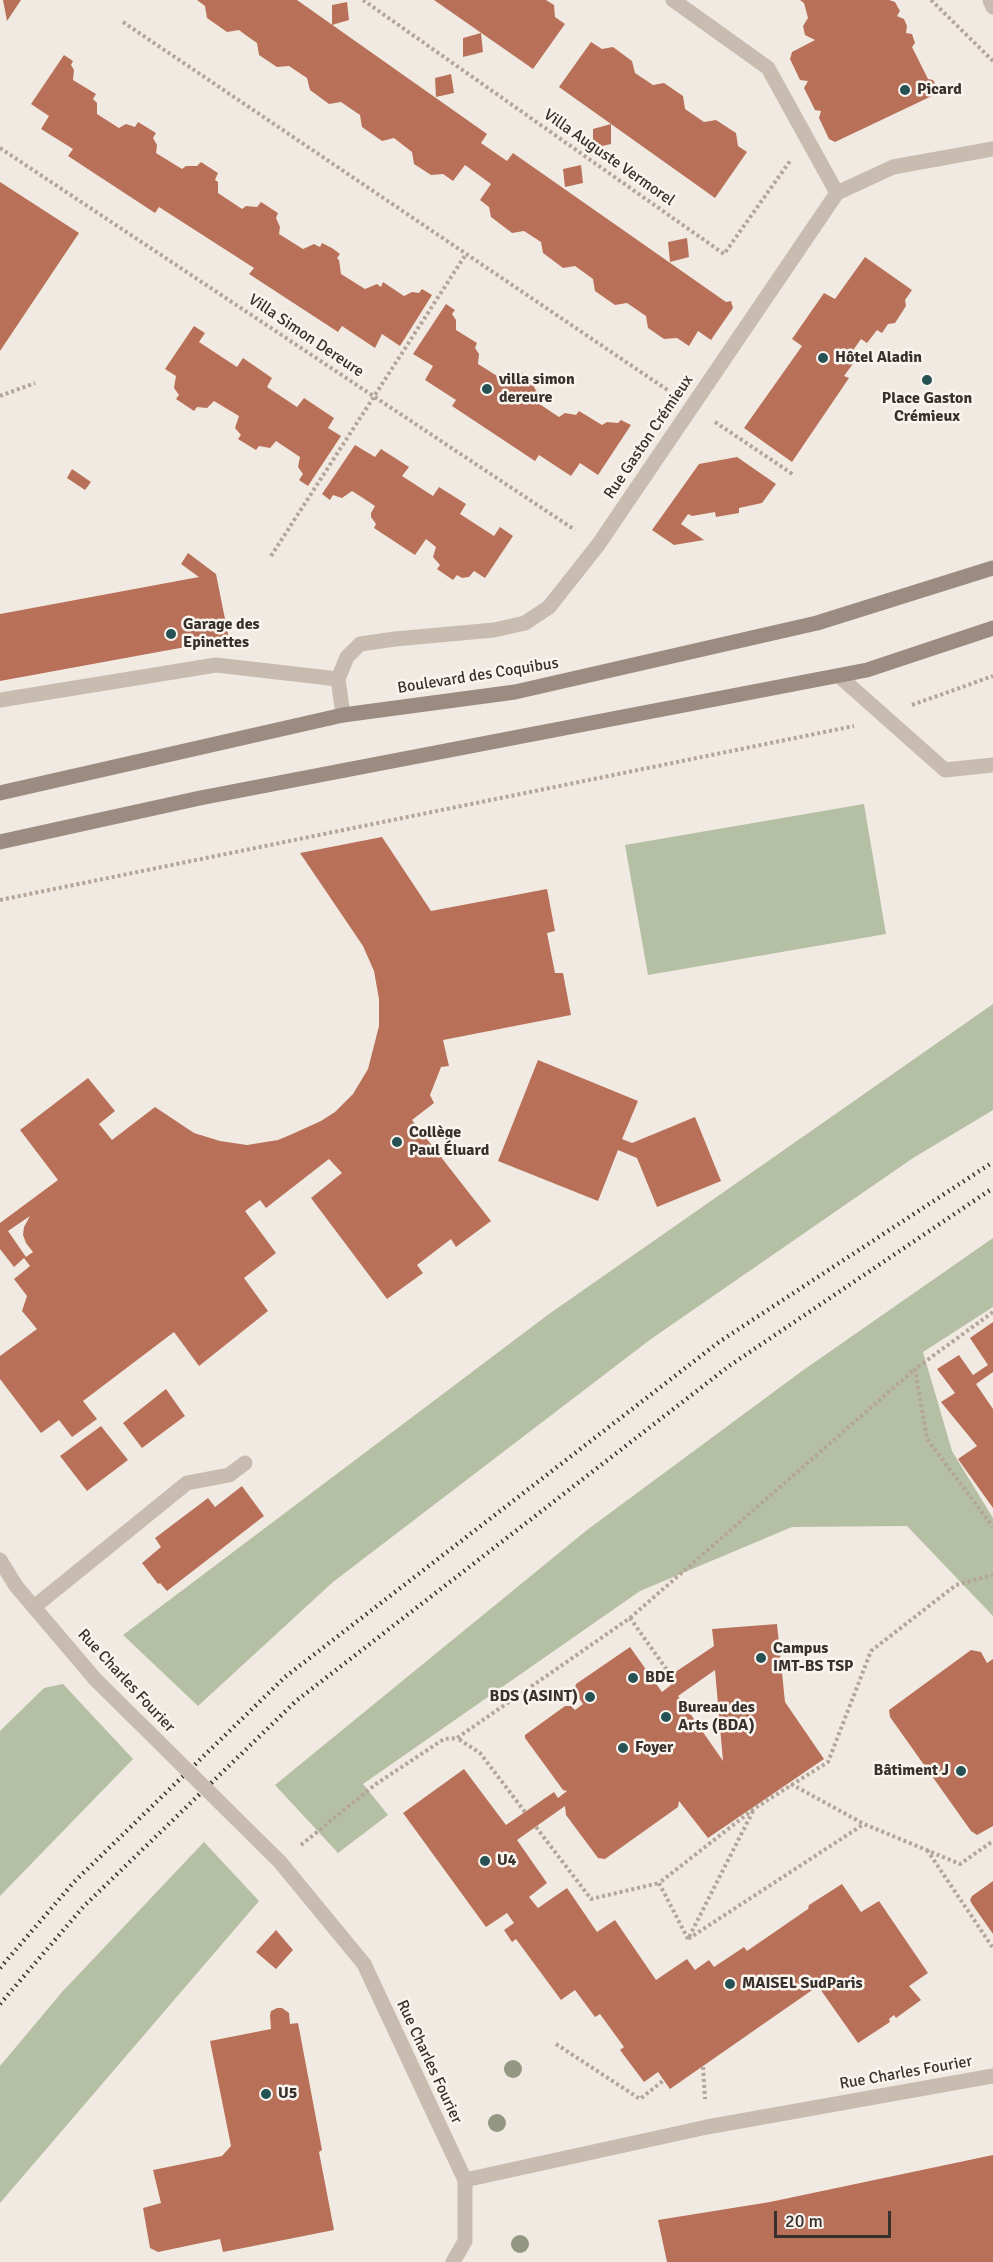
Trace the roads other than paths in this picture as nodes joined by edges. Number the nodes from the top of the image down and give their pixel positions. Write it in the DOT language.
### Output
graph roads {
  1 [pos="673,0"];
  2 [pos="990,0"];
  3 [pos="993,7"];
  4 [pos="993,149"];
  5 [pos="837,193"];
  6 [pos="993,568"];
  7 [pos="993,628"];
  8 [pos="839,676"];
  9 [pos="338,679"];
  10 [pos="0,700"];
  11 [pos="343,715"];
  12 [pos="993,765"];
  13 [pos="0,793"];
  14 [pos="0,842"];
  15 [pos="245,1463"];
  16 [pos="0,1560"];
  17 [pos="34,1607"];
  18 [pos="993,2076"];
  19 [pos="465,2180"];
  20 [pos="453,2262"];
  1 -- 5 [label="street"];
  2 -- 3 [label="street"];
  4 -- 5 [label="street"];
  5 -- 9 [label="street, Rue Gaston Crémieux"];
  6 -- 11 [label="main road, Boulevard des Coquibus"];
  7 -- 8 [label="main road"];
  8 -- 12 [label="street"];
  8 -- 14 [label="main road"];
  9 -- 10 [label="street"];
  9 -- 11 [label="street"];
  11 -- 13 [label="main road, Boulevard des Coquibus"];
  15 -- 17 [label="street"];
  16 -- 17 [label="street, Rue Charles Fourier"];
  17 -- 19 [label="street, Rue Charles Fourier, bridge"];
  18 -- 19 [label="street, Rue Charles Fourier"];
  19 -- 20 [label="street"];
}
